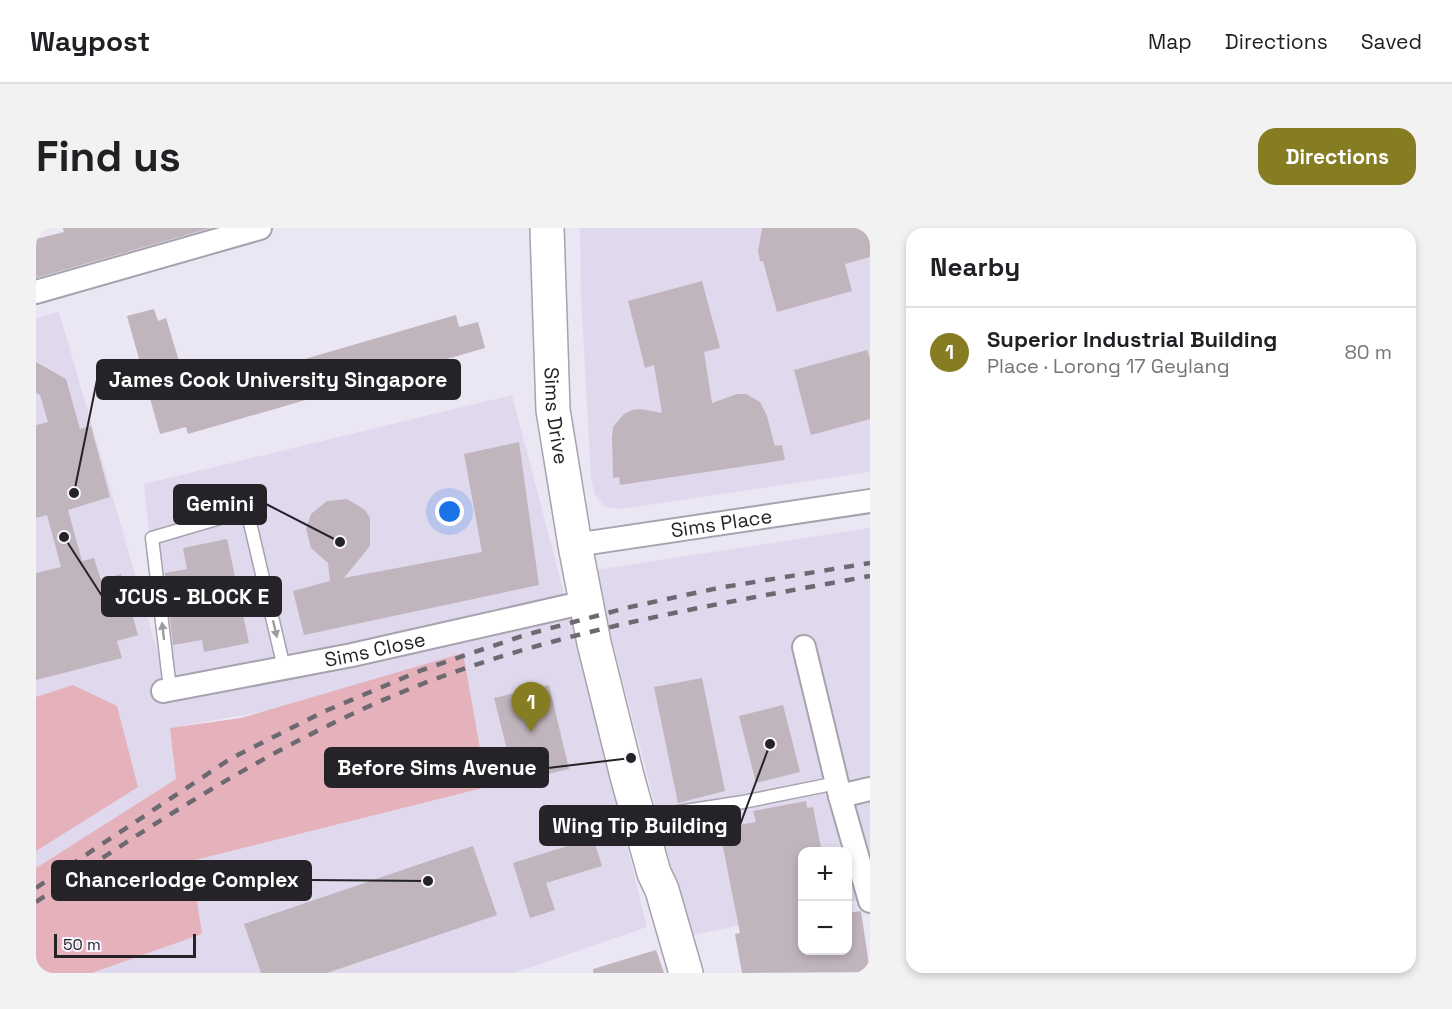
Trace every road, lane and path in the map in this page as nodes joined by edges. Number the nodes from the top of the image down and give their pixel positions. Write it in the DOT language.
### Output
graph roads {
  1 [pos="261,228"];
  2 [pos="541,229"];
  3 [pos="36,292"];
  4 [pos="870,501"];
  5 [pos="575,545"];
  6 [pos="586,602"];
  7 [pos="804,647"];
  8 [pos="284,668"];
  9 [pos="166,690"];
  10 [pos="870,789"];
  11 [pos="838,790"];
  12 [pos="638,818"];
  13 [pos="654,873"];
  14 [pos="870,901"];
  15 [pos="677,973"];
  16 [pos="686,973"];
  1 -- 3 [label="street"];
  2 -- 5 [label="street, Sims Drive"];
  4 -- 5 [label="street, Sims Place"];
  5 -- 6 [label="street, Sims Drive"];
  6 -- 8 [label="street, Sims Close"];
  6 -- 12 [label="street, Sims Drive"];
  7 -- 11 [label="street"];
  8 -- 9 [label="street, Sims Close"];
  9 -- 8 [label="lane, one-way"];
  10 -- 11 [label="street"];
  11 -- 12 [label="lane"];
  11 -- 14 [label="street"];
  12 -- 13 [label="street, Sims Drive"];
  13 -- 15 [label="street"];
  13 -- 16 [label="street"];
}
